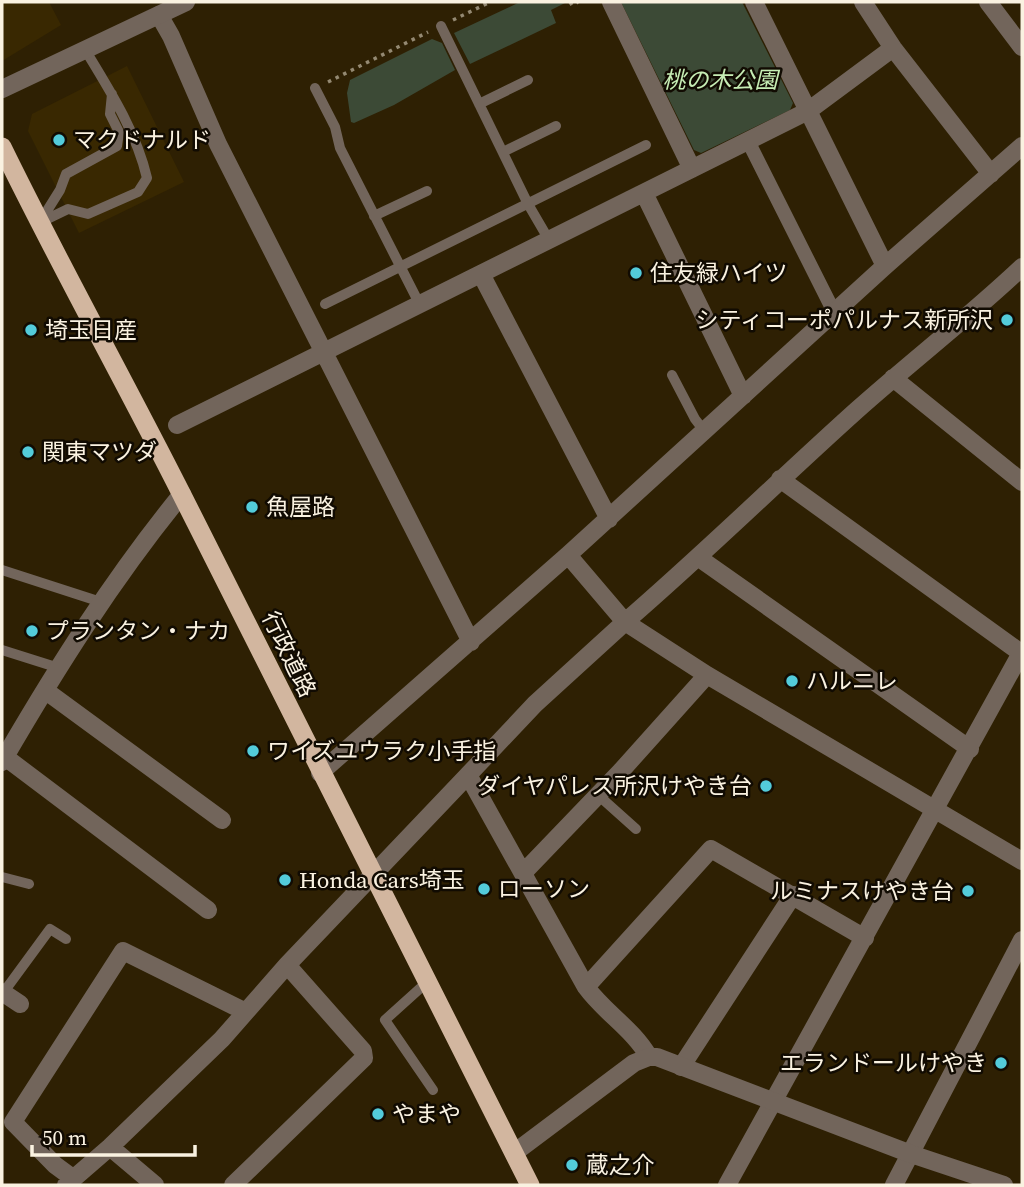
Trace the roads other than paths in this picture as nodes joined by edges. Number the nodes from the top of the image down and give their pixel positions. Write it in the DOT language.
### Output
graph roads {
  1 [pos="186,2"];
  2 [pos="611,2"];
  3 [pos="754,2"];
  4 [pos="863,2"];
  5 [pos="988,2"];
  6 [pos="160,10"];
  7 [pos="440,26"];
  8 [pos="1022,47"];
  9 [pos="84,48"];
  10 [pos="893,48"];
  11 [pos="528,80"];
  12 [pos="315,88"];
  13 [pos="2,89"];
  14 [pos="112,94"];
  15 [pos="479,104"];
  16 [pos="808,111"];
  17 [pos="556,126"];
  18 [pos="748,141"];
  19 [pos="646,145"];
  20 [pos="2,146"];
  21 [pos="1022,146"];
  22 [pos="503,152"];
  23 [pos="692,169"];
  24 [pos="991,174"];
  25 [pos="427,191"];
  26 [pos="643,193"];
  27 [pos="528,204"];
  28 [pos="374,216"];
  29 [pos="39,223"];
  30 [pos="549,240"];
  31 [pos="885,266"];
  32 [pos="400,267"];
  33 [pos="1022,267"];
  34 [pos="481,274"];
  35 [pos="326,304"];
  36 [pos="419,305"];
  37 [pos="835,314"];
  38 [pos="325,352"];
  39 [pos="672,374"];
  40 [pos="893,378"];
  41 [pos="743,396"];
  42 [pos="177,425"];
  43 [pos="705,432"];
  44 [pos="780,479"];
  45 [pos="1022,482"];
  46 [pos="182,494"];
  47 [pos="610,519"];
  48 [pos="568,555"];
  49 [pos="699,558"];
  50 [pos="2,570"];
  51 [pos="101,602"];
  52 [pos="625,622"];
  53 [pos="471,642"];
  54 [pos="2,650"];
  55 [pos="1022,652"];
  56 [pos="59,668"];
  57 [pos="707,675"];
  58 [pos="46,691"];
  59 [pos="970,749"];
  60 [pos="3,759"];
  61 [pos="320,773"];
  62 [pos="468,775"];
  63 [pos="598,795"];
  64 [pos="936,811"];
  65 [pos="222,820"];
  66 [pos="636,829"];
  67 [pos="1022,861"];
  68 [pos="524,872"];
  69 [pos="372,875"];
  70 [pos="2,877"];
  71 [pos="29,884"];
  72 [pos="793,895"];
  73 [pos="208,910"];
  74 [pos="865,938"];
  75 [pos="66,939"];
  76 [pos="1020,950"];
  77 [pos="287,965"];
  78 [pos="426,983"];
  79 [pos="586,987"];
  80 [pos="3,992"];
  81 [pos="20,1004"];
  82 [pos="244,1011"];
  83 [pos="649,1056"];
  84 [pos="681,1067"];
  85 [pos="433,1090"];
  86 [pos="774,1102"];
  87 [pos="110,1147"];
  88 [pos="514,1153"];
  89 [pos="911,1154"];
  90 [pos="70,1182"];
  91 [pos="155,1185"];
  92 [pos="233,1185"];
  93 [pos="530,1185"];
  94 [pos="727,1185"];
  95 [pos="894,1185"];
  96 [pos="1004,1185"];
  1 -- 6 [label="street"];
  2 -- 23 [label="street"];
  3 -- 16 [label="street"];
  4 -- 10 [label="street"];
  5 -- 8 [label="street"];
  6 -- 9 [label="street"];
  6 -- 38 [label="street"];
  7 -- 15 [label="lane"];
  9 -- 13 [label="street"];
  9 -- 14 [label="lane"];
  10 -- 16 [label="street"];
  10 -- 24 [label="street"];
  11 -- 15 [label="lane"];
  12 -- 28 [label="lane"];
  14 -- 29 [label="lane"];
  14 -- 29 [label="lane"];
  15 -- 22 [label="lane"];
  16 -- 18 [label="street"];
  16 -- 31 [label="street"];
  17 -- 22 [label="lane"];
  18 -- 23 [label="street"];
  18 -- 37 [label="street"];
  19 -- 27 [label="lane"];
  20 -- 29 [label="highway, 行政道路"];
  21 -- 24 [label="street"];
  22 -- 27 [label="lane"];
  23 -- 26 [label="street"];
  24 -- 31 [label="street"];
  25 -- 28 [label="lane"];
  26 -- 30 [label="street"];
  26 -- 41 [label="street"];
  27 -- 30 [label="lane"];
  27 -- 32 [label="lane"];
  28 -- 32 [label="lane"];
  29 -- 46 [label="highway, 行政道路"];
  30 -- 34 [label="street"];
  31 -- 37 [label="street"];
  32 -- 35 [label="lane"];
  32 -- 36 [label="lane"];
  33 -- 40 [label="street"];
  34 -- 36 [label="street"];
  34 -- 47 [label="street"];
  36 -- 38 [label="street"];
  37 -- 41 [label="street"];
  38 -- 42 [label="street"];
  38 -- 53 [label="street"];
  39 -- 43 [label="lane"];
  40 -- 44 [label="street"];
  40 -- 45 [label="street"];
  41 -- 43 [label="street"];
  43 -- 47 [label="street"];
  44 -- 49 [label="street"];
  44 -- 55 [label="street"];
  46 -- 51 [label="street"];
  46 -- 61 [label="highway, 行政道路"];
  47 -- 48 [label="street"];
  48 -- 52 [label="street"];
  48 -- 53 [label="street"];
  49 -- 52 [label="street"];
  49 -- 59 [label="street"];
  50 -- 51 [label="lane"];
  51 -- 56 [label="street"];
  52 -- 57 [label="street"];
  52 -- 62 [label="street"];
  53 -- 61 [label="street"];
  54 -- 56 [label="lane"];
  55 -- 59 [label="street"];
  56 -- 58 [label="street"];
  57 -- 63 [label="street"];
  57 -- 64 [label="street"];
  58 -- 60 [label="street"];
  58 -- 65 [label="street"];
  59 -- 64 [label="street"];
  60 -- 73 [label="street"];
  61 -- 69 [label="highway, 行政道路"];
  62 -- 68 [label="street"];
  62 -- 69 [label="street"];
  63 -- 66 [label="lane"];
  63 -- 68 [label="street"];
  64 -- 67 [label="street"];
  64 -- 74 [label="street"];
  68 -- 79 [label="street"];
  69 -- 77 [label="street"];
  69 -- 78 [label="highway, 行政道路"];
  70 -- 71 [label="lane"];
  72 -- 74 [label="street"];
  72 -- 79 [label="street"];
  72 -- 84 [label="street"];
  74 -- 86 [label="street"];
  75 -- 80 [label="lane"];
  76 -- 89 [label="street"];
  77 -- 82 [label="street"];
  77 -- 92 [label="street"];
  78 -- 85 [label="lane"];
  78 -- 88 [label="highway, 行政道路"];
  79 -- 83 [label="street"];
  80 -- 81 [label="street"];
  82 -- 87 [label="street"];
  82 -- 90 [label="street"];
  83 -- 84 [label="street"];
  83 -- 88 [label="street"];
  84 -- 86 [label="street"];
  86 -- 89 [label="street"];
  86 -- 94 [label="street"];
  87 -- 90 [label="street"];
  87 -- 91 [label="street"];
  88 -- 93 [label="highway, 行政道路"];
  89 -- 95 [label="street"];
  89 -- 96 [label="street"];
}
